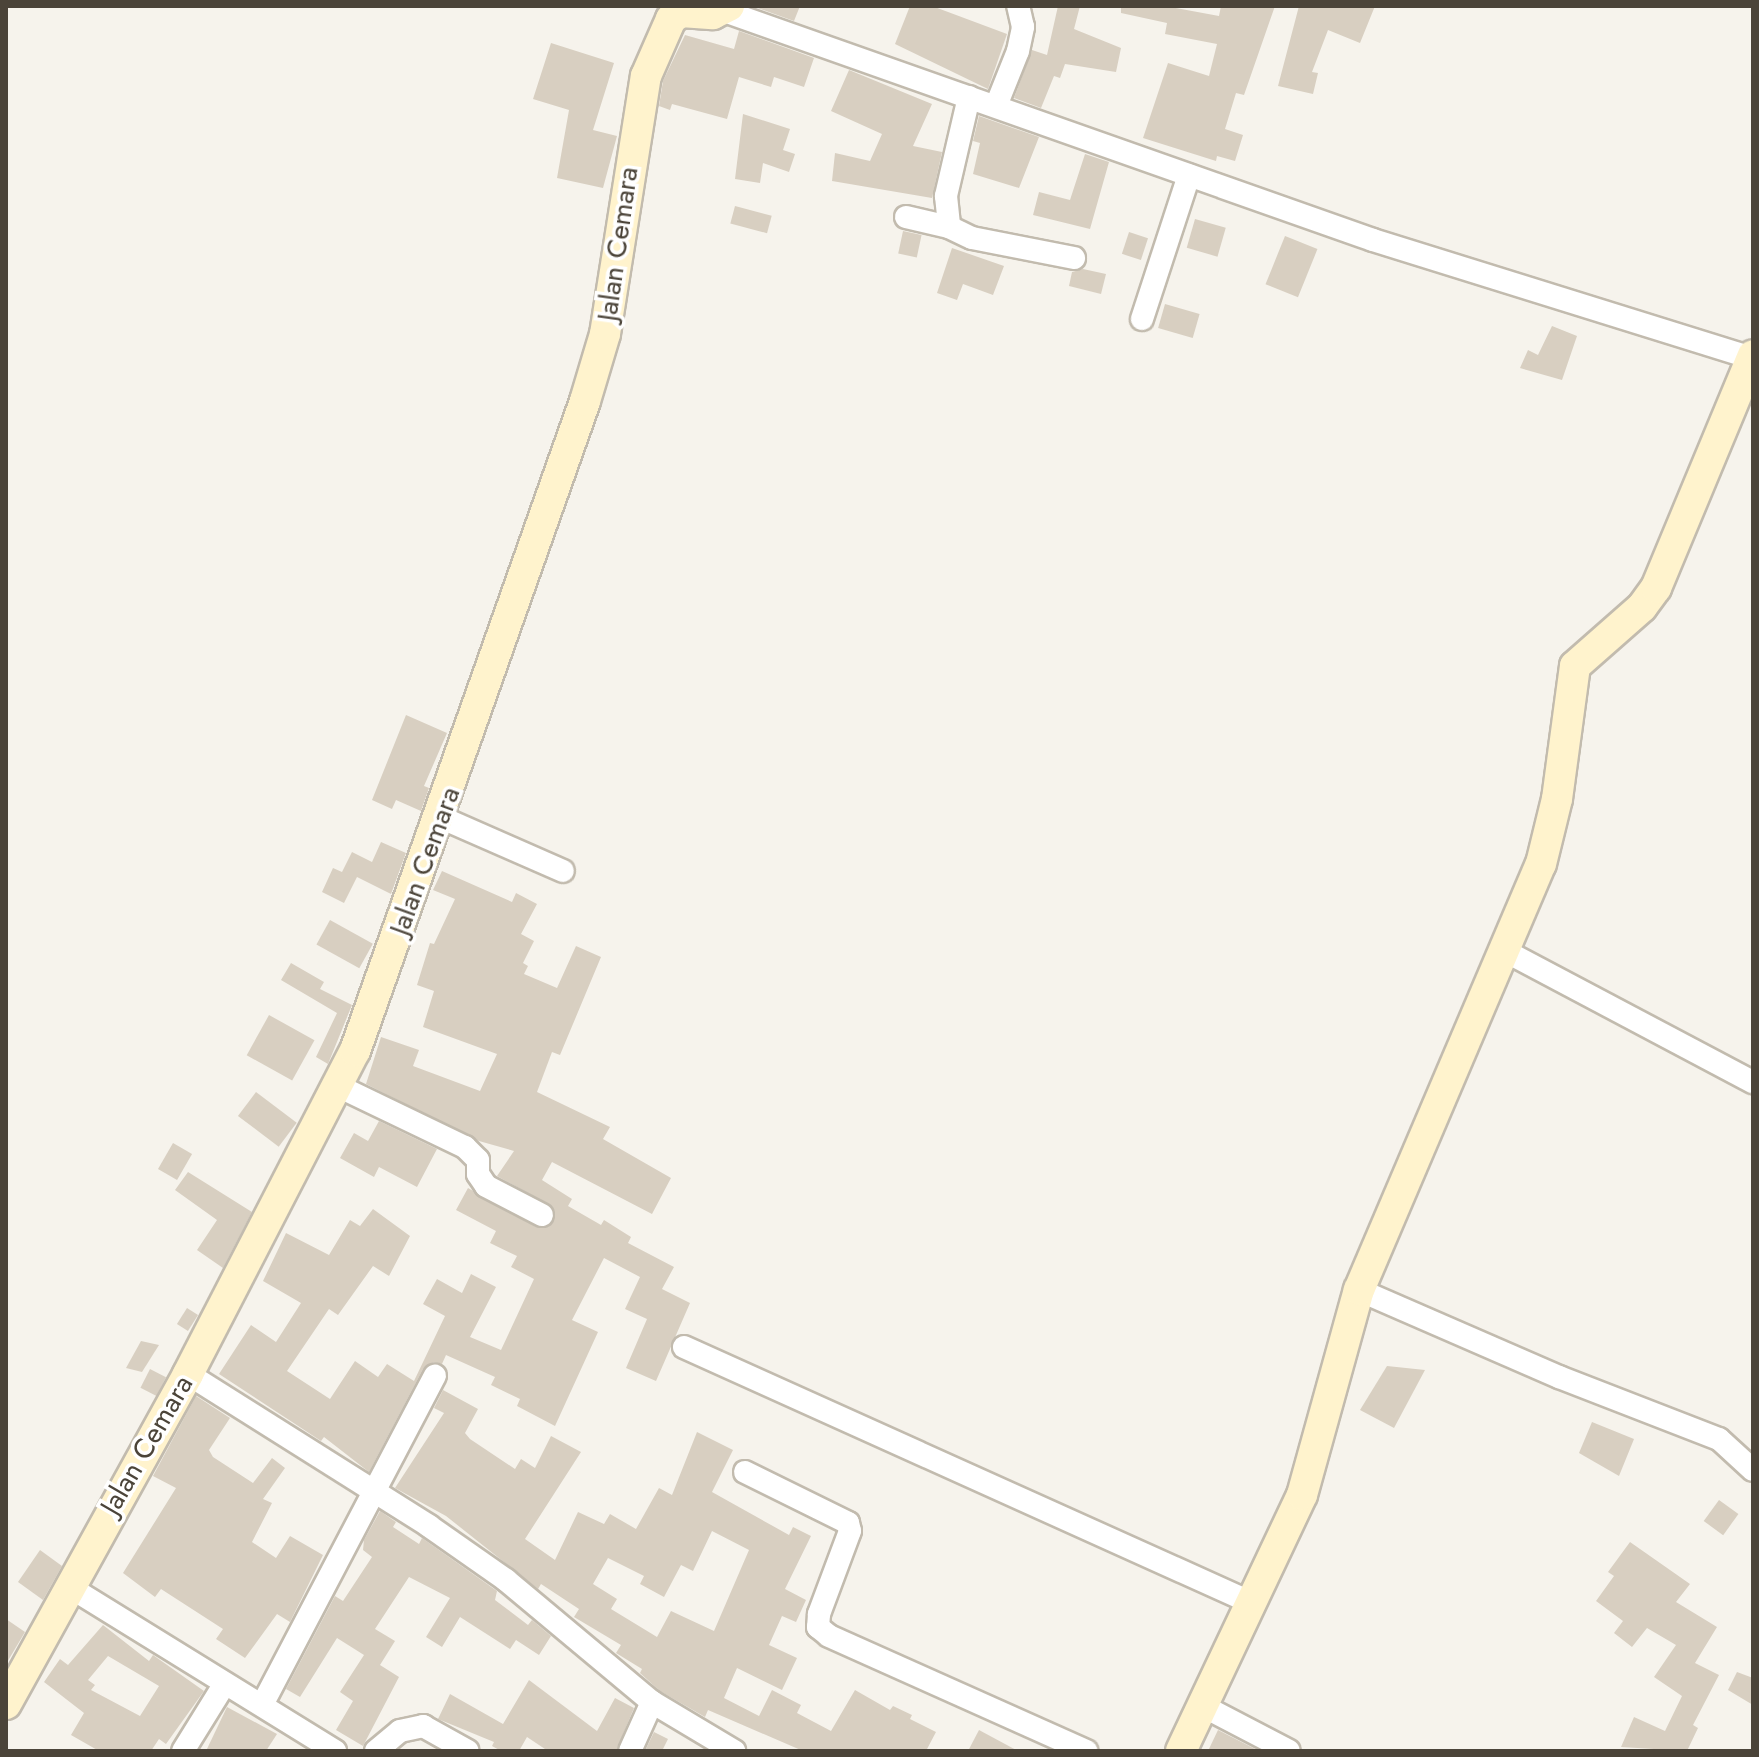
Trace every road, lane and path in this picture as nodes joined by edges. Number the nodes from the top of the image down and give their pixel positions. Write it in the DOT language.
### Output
graph roads {
  1 [pos="1018,6"];
  2 [pos="726,8"];
  3 [pos="675,9"];
  4 [pos="969,97"];
  5 [pos="996,106"];
  6 [pos="1189,175"];
  7 [pos="906,217"];
  8 [pos="949,227"];
  9 [pos="1074,258"];
  10 [pos="1142,319"];
  11 [pos="1750,367"];
  12 [pos="440,817"];
  13 [pos="563,871"];
  14 [pos="1507,952"];
  15 [pos="1753,1082"];
  16 [pos="338,1086"];
  17 [pos="542,1215"];
  18 [pos="1359,1290"];
  19 [pos="684,1347"];
  20 [pos="188,1374"];
  21 [pos="435,1376"];
  22 [pos="1753,1470"];
  23 [pos="745,1472"];
  24 [pos="372,1489"];
  25 [pos="68,1586"];
  26 [pos="1252,1603"];
  27 [pos="224,1685"];
  28 [pos="652,1702"];
  29 [pos="6,1704"];
  30 [pos="262,1705"];
  31 [pos="1201,1705"];
  32 [pos="183,1751"];
  33 [pos="335,1751"];
  34 [pos="376,1751"];
  35 [pos="468,1751"];
  36 [pos="630,1751"];
  37 [pos="734,1751"];
  38 [pos="1086,1751"];
  39 [pos="1181,1751"];
  40 [pos="1289,1751"];
  1 -- 5 [label="street"];
  2 -- 3 [label="street, Jalan Cemara"];
  2 -- 4 [label="street"];
  3 -- 12 [label="street, Jalan Cemara"];
  4 -- 5 [label="street"];
  4 -- 8 [label="street"];
  5 -- 6 [label="street"];
  6 -- 10 [label="street"];
  6 -- 11 [label="street"];
  7 -- 8 [label="street"];
  8 -- 9 [label="street"];
  11 -- 14 [label="street"];
  12 -- 13 [label="street"];
  12 -- 16 [label="street, Jalan Cemara"];
  14 -- 15 [label="street"];
  14 -- 18 [label="street"];
  16 -- 17 [label="street"];
  16 -- 20 [label="street, Jalan Cemara"];
  18 -- 22 [label="street"];
  18 -- 26 [label="street"];
  19 -- 26 [label="street"];
  20 -- 24 [label="street"];
  20 -- 25 [label="street, Jalan Cemara"];
  21 -- 24 [label="street"];
  23 -- 38 [label="street"];
  24 -- 28 [label="street"];
  24 -- 30 [label="street"];
  25 -- 27 [label="street"];
  25 -- 29 [label="street, Jalan Cemara"];
  26 -- 31 [label="street"];
  27 -- 30 [label="street"];
  27 -- 32 [label="street"];
  28 -- 36 [label="street"];
  28 -- 37 [label="street"];
  30 -- 33 [label="street"];
  31 -- 39 [label="street"];
  31 -- 40 [label="street"];
  34 -- 35 [label="street"];
}
